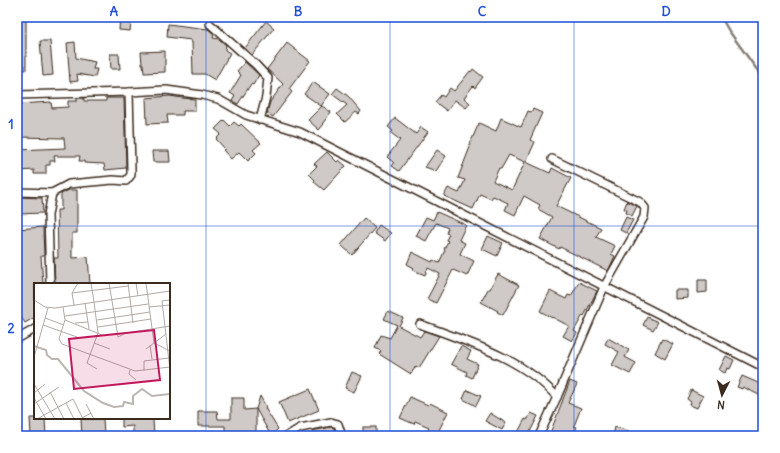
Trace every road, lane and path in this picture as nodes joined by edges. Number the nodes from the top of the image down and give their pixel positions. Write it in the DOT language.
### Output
graph roads {
  1 [pos="210,24"];
  2 [pos="129,92"];
  3 [pos="17,95"];
  4 [pos="260,120"];
  5 [pos="552,159"];
  6 [pos="17,192"];
  7 [pos="52,193"];
  8 [pos="50,283"];
  9 [pos="604,287"];
  10 [pos="420,324"];
  11 [pos="34,330"];
  12 [pos="17,339"];
  13 [pos="763,367"];
  14 [pos="557,397"];
  15 [pos="287,436"];
  16 [pos="342,436"];
  17 [pos="539,436"];
  1 -- 4 [label="street"];
  2 -- 3 [label="street"];
  2 -- 4 [label="street"];
  2 -- 7 [label="street"];
  4 -- 9 [label="street"];
  5 -- 9 [label="street"];
  6 -- 7 [label="street"];
  7 -- 8 [label="street"];
  9 -- 13 [label="street"];
  9 -- 14 [label="street"];
  10 -- 14 [label="street"];
  11 -- 12 [label="street"];
  14 -- 17 [label="street"];
  15 -- 16 [label="street"];
}
